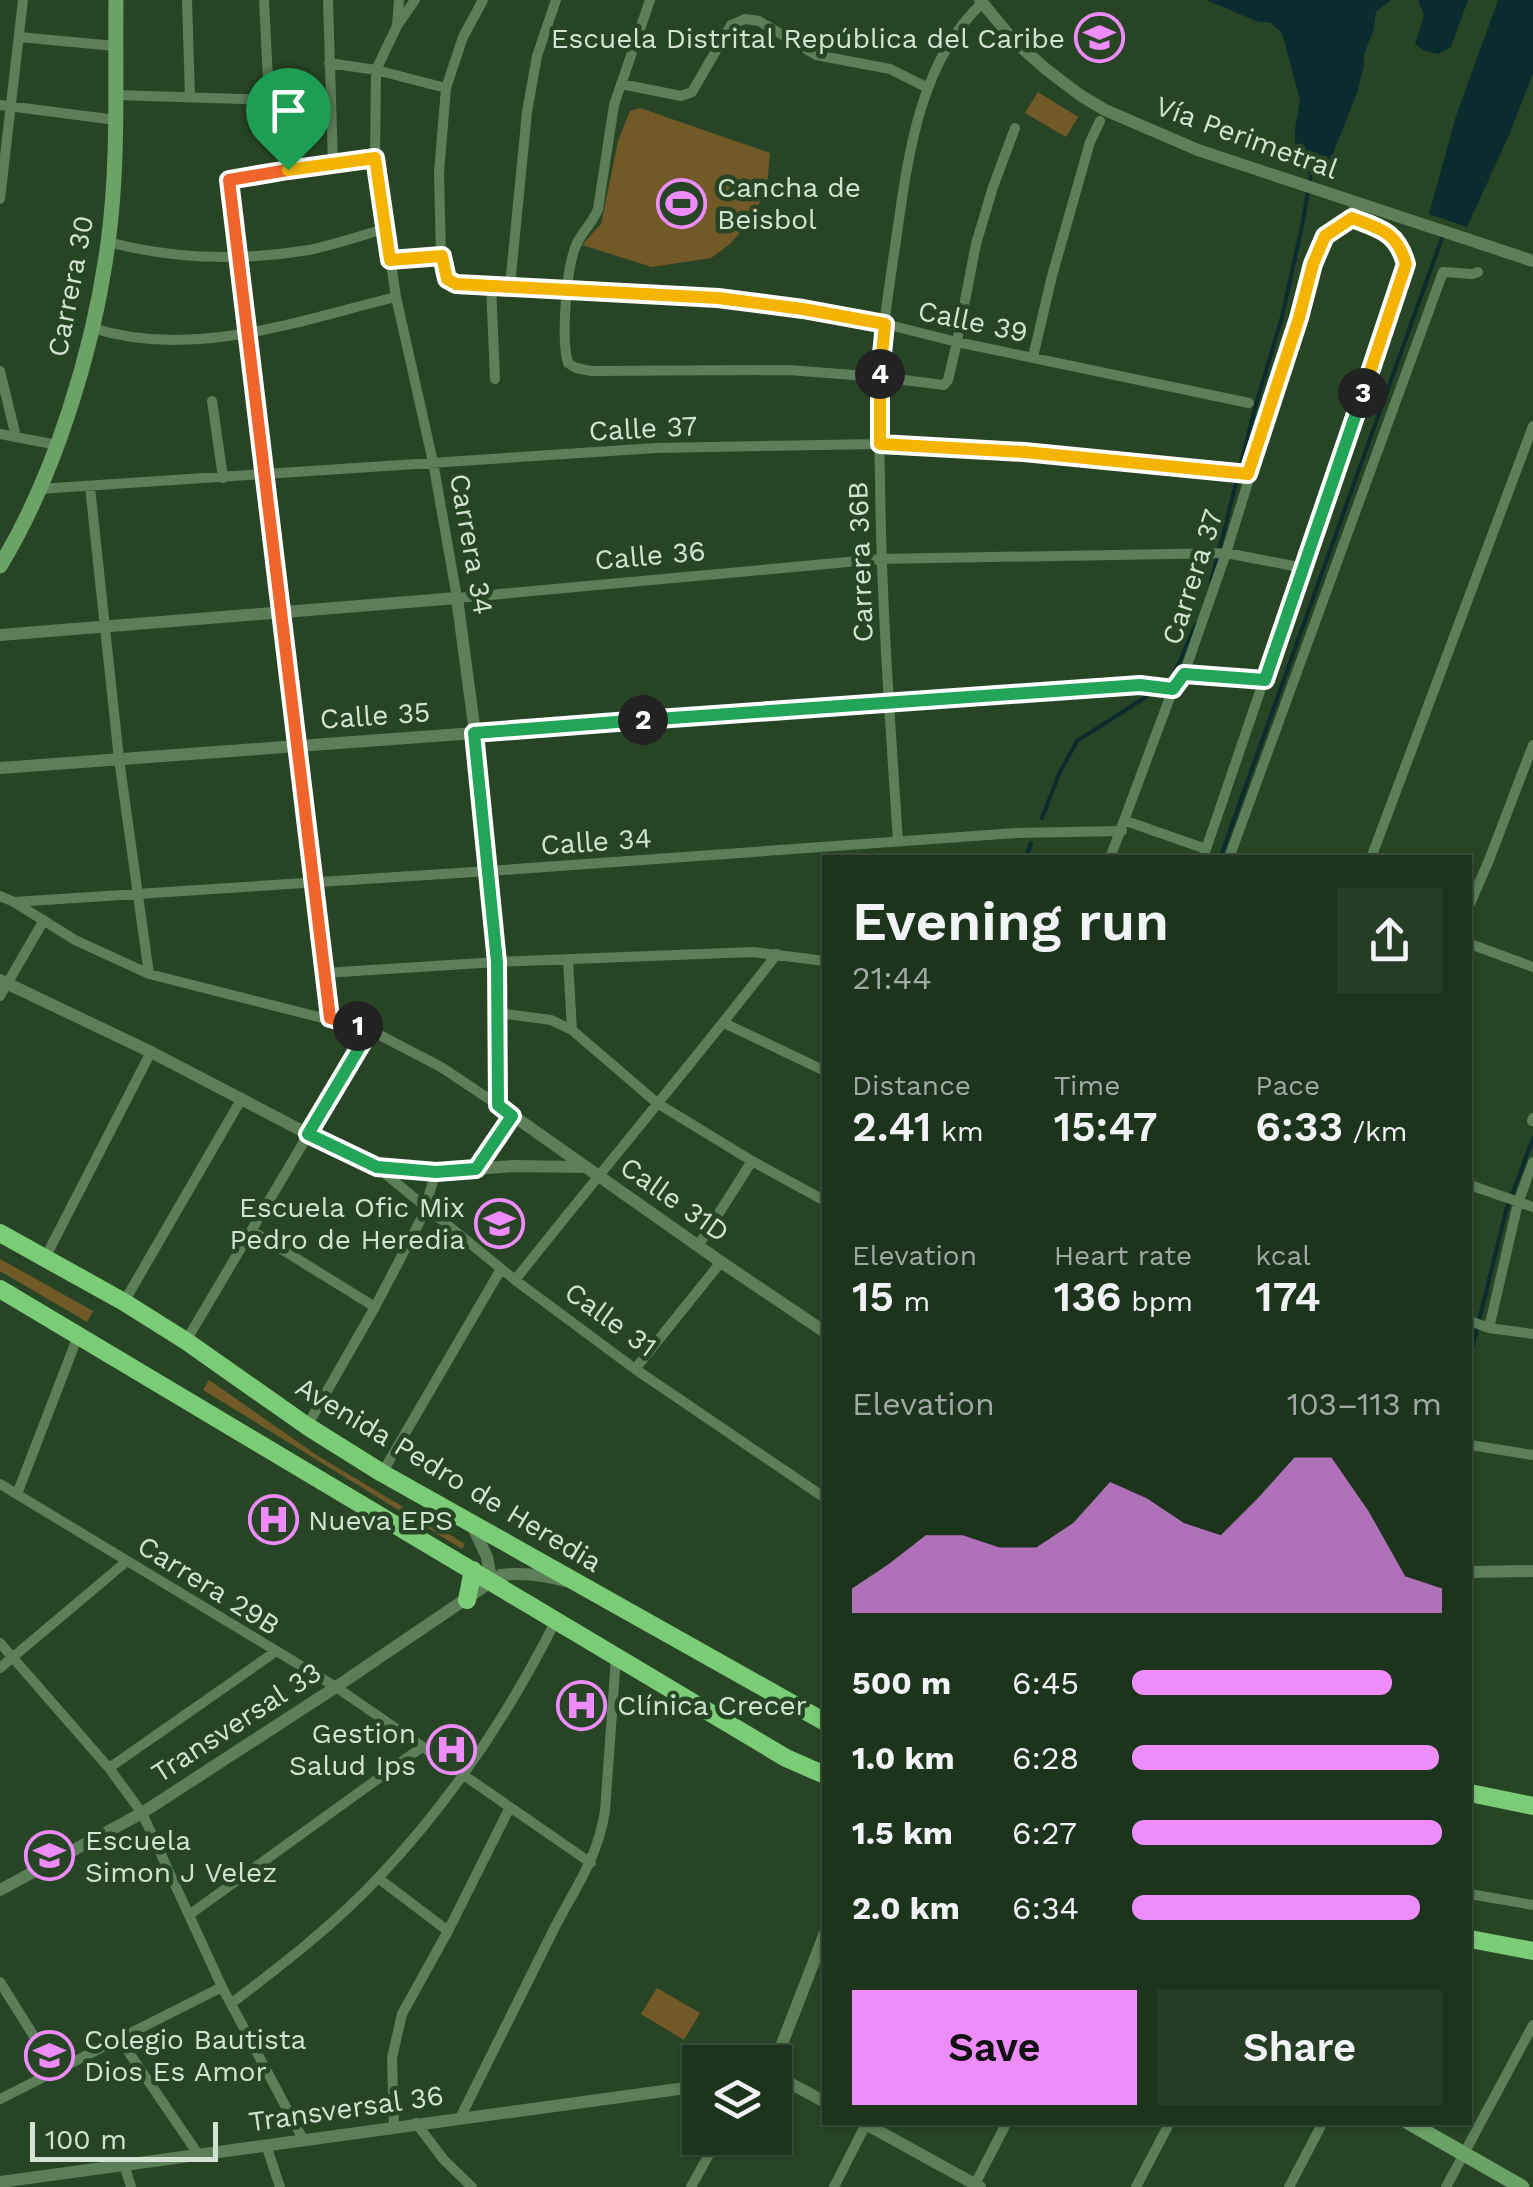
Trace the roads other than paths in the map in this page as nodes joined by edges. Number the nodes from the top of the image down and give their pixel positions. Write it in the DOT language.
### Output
graph roads {
  1 [pos="23,0"];
  2 [pos="116,0"];
  3 [pos="187,0"];
  4 [pos="264,0"];
  5 [pos="328,0"];
  6 [pos="399,0"];
  7 [pos="415,0"];
  8 [pos="482,0"];
  9 [pos="556,0"];
  10 [pos="650,0"];
  11 [pos="981,1"];
  12 [pos="397,26"];
  13 [pos="19,37"];
  14 [pos="115,46"];
  15 [pos="329,63"];
  16 [pos="376,70"];
  17 [pos="620,84"];
  18 [pos="446,88"];
  19 [pos="928,88"];
  20 [pos="116,94"];
  21 [pos="190,97"];
  22 [pos="269,100"];
  23 [pos="283,100"];
  24 [pos="330,102"];
  25 [pos="5,106"];
  26 [pos="116,120"];
  27 [pos="1100,120"];
  28 [pos="1015,128"];
  29 [pos="375,158"];
  30 [pos="334,164"];
  31 [pos="288,170"];
  32 [pos="0,199"];
  33 [pos="1355,203"];
  34 [pos="1352,218"];
  35 [pos="384,229"];
  36 [pos="108,242"];
  37 [pos="442,256"];
  38 [pos="238,257"];
  39 [pos="390,260"];
  40 [pos="1533,261"];
  41 [pos="1478,272"];
  42 [pos="491,285"];
  43 [pos="510,286"];
  44 [pos="567,290"];
  45 [pos="396,297"];
  46 [pos="885,324"];
  47 [pos="92,328"];
  48 [pos="247,333"];
  49 [pos="957,342"];
  50 [pos="1033,357"];
  51 [pos="0,371"];
  52 [pos="880,377"];
  53 [pos="495,378"];
  54 [pos="212,401"];
  55 [pos="1248,403"];
  56 [pos="1533,426"];
  57 [pos="0,434"];
  58 [pos="16,437"];
  59 [pos="880,444"];
  60 [pos="57,446"];
  61 [pos="433,462"];
  62 [pos="1244,473"];
  63 [pos="264,475"];
  64 [pos="223,478"];
  65 [pos="90,487"];
  66 [pos="39,488"];
  67 [pos="1223,553"];
  68 [pos="3,557"];
  69 [pos="880,559"];
  70 [pos="1304,568"];
  71 [pos="457,598"];
  72 [pos="281,612"];
  73 [pos="105,626"];
  74 [pos="0,634"];
  75 [pos="1184,674"];
  76 [pos="1265,680"];
  77 [pos="1173,689"];
  78 [pos="888,701"];
  79 [pos="474,733"];
  80 [pos="1533,745"];
  81 [pos="297,746"];
  82 [pos="119,760"];
  83 [pos="0,768"];
  84 [pos="1124,826"];
  85 [pos="898,841"];
  86 [pos="1205,853"];
  87 [pos="1111,855"];
  88 [pos="1232,855"];
  89 [pos="1372,855"];
  90 [pos="489,872"];
  91 [pos="314,883"];
  92 [pos="139,894"];
  93 [pos="0,896"];
  94 [pos="1472,900"];
  95 [pos="14,902"];
  96 [pos="44,920"];
  97 [pos="1472,945"];
  98 [pos="777,954"];
  99 [pos="568,959"];
  100 [pos="822,961"];
  101 [pos="497,962"];
  102 [pos="1533,967"];
  103 [pos="324,973"];
  104 [pos="149,974"];
  105 [pos="2,985"];
  106 [pos="498,1014"];
  107 [pos="330,1018"];
  108 [pos="724,1022"];
  109 [pos="370,1030"];
  110 [pos="572,1030"];
  111 [pos="152,1052"];
  112 [pos="822,1070"];
  113 [pos="242,1098"];
  114 [pos="657,1103"];
  115 [pos="498,1105"];
  116 [pos="512,1116"];
  117 [pos="308,1134"];
  118 [pos="752,1161"];
  119 [pos="1533,1162"];
  120 [pos="377,1167"];
  121 [pos="476,1169"];
  122 [pos="592,1171"];
  123 [pos="436,1172"];
  124 [pos="1472,1186"];
  125 [pos="822,1199"];
  126 [pos="1516,1202"];
  127 [pos="426,1208"];
  128 [pos="1533,1208"];
  129 [pos="252,1231"];
  130 [pos="5,1235"];
  131 [pos="698,1246"];
  132 [pos="46,1258"];
  133 [pos="720,1262"];
  134 [pos="502,1268"];
  135 [pos="515,1280"];
  136 [pos="0,1290"];
  137 [pos="124,1302"];
  138 [pos="374,1307"];
  139 [pos="1472,1322"];
  140 [pos="1488,1327"];
  141 [pos="822,1330"];
  142 [pos="1533,1334"];
  143 [pos="78,1336"];
  144 [pos="186,1341"];
  145 [pos="635,1369"];
  146 [pos="307,1426"];
  147 [pos="1472,1446"];
  148 [pos="1533,1455"];
  149 [pos="382,1474"];
  150 [pos="0,1484"];
  151 [pos="17,1494"];
  152 [pos="822,1496"];
  153 [pos="471,1524"];
  154 [pos="127,1561"];
  155 [pos="472,1570"];
  156 [pos="1472,1572"];
  157 [pos="1533,1572"];
  158 [pos="492,1583"];
  159 [pos="586,1588"];
  160 [pos="467,1600"];
  161 [pos="556,1620"];
  162 [pos="0,1642"];
  163 [pos="275,1652"];
  164 [pos="616,1657"];
  165 [pos="14,1658"];
  166 [pos="0,1668"];
  167 [pos="336,1687"];
  168 [pos="822,1720"];
  169 [pos="422,1747"];
  170 [pos="786,1758"];
  171 [pos="109,1768"];
  172 [pos="822,1774"];
  173 [pos="464,1776"];
  174 [pos="822,1781"];
  175 [pos="1472,1793"];
  176 [pos="1533,1806"];
  177 [pos="510,1807"];
  178 [pos="142,1813"];
  179 [pos="591,1863"];
  180 [pos="378,1878"];
  181 [pos="0,1890"];
  182 [pos="1472,1894"];
  183 [pos="1533,1905"];
  184 [pos="189,1915"];
  185 [pos="448,1931"];
  186 [pos="822,1940"];
  187 [pos="1472,1940"];
  188 [pos="1533,1951"];
  189 [pos="0,1982"];
  190 [pos="222,1986"];
  191 [pos="4,1997"];
  192 [pos="232,2003"];
  193 [pos="1533,2025"];
  194 [pos="119,2038"];
  195 [pos="1529,2043"];
  196 [pos="782,2045"];
  197 [pos="56,2070"];
  198 [pos="792,2084"];
  199 [pos="682,2088"];
  200 [pos="0,2099"];
  201 [pos="822,2100"];
  202 [pos="460,2118"];
  203 [pos="416,2124"];
  204 [pos="864,2125"];
  205 [pos="869,2125"];
  206 [pos="1006,2125"];
  207 [pos="1168,2125"];
  208 [pos="1321,2125"];
  209 [pos="1413,2125"];
  210 [pos="394,2127"];
  211 [pos="303,2139"];
  212 [pos="266,2144"];
  213 [pos="198,2154"];
  214 [pos="1463,2154"];
  215 [pos="708,2155"];
  216 [pos="124,2164"];
  217 [pos="0,2185"];
  218 [pos="1512,2185"];
  219 [pos="978,2186"];
  220 [pos="131,2187"];
  221 [pos="280,2187"];
  222 [pos="472,2187"];
  223 [pos="690,2187"];
  224 [pos="834,2187"];
  225 [pos="1136,2187"];
  226 [pos="1289,2187"];
  227 [pos="1446,2187"];
  1 -- 13 [label="street"];
  2 -- 14 [label="main road, Carrera 30"];
  3 -- 21 [label="street"];
  4 -- 22 [label="street"];
  5 -- 15 [label="street"];
  6 -- 12 [label="street, Carrera 34"];
  7 -- 12 [label="street"];
  8 -- 18 [label="street"];
  9 -- 43 [label="street"];
  10 -- 17 [label="street"];
  11 -- 19 [label="street, Carrera 36B"];
  11 -- 33 [label="street, Vía Perimetral"];
  12 -- 16 [label="street, Carrera 34"];
  13 -- 14 [label="street"];
  13 -- 25 [label="street"];
  14 -- 20 [label="main road, Carrera 30"];
  15 -- 16 [label="street"];
  15 -- 24 [label="street"];
  16 -- 18 [label="street"];
  16 -- 29 [label="street, Carrera 34"];
  17 -- 19 [label="street"];
  17 -- 44 [label="street"];
  18 -- 37 [label="street"];
  19 -- 46 [label="street, Carrera 36B"];
  20 -- 21 [label="street"];
  20 -- 26 [label="main road, Carrera 30"];
  21 -- 22 [label="street"];
  22 -- 23 [label="street"];
  23 -- 24 [label="street"];
  23 -- 31 [label="street"];
  24 -- 30 [label="street"];
  25 -- 26 [label="street"];
  25 -- 32 [label="street"];
  26 -- 36 [label="main road, Carrera 30"];
  27 -- 50 [label="street"];
  28 -- 49 [label="street"];
  29 -- 30 [label="street"];
  29 -- 35 [label="street, Carrera 34"];
  30 -- 31 [label="street"];
  31 -- 38 [label="street"];
  33 -- 34 [label="street"];
  33 -- 40 [label="street, Vía Perimetral"];
  34 -- 62 [label="street, Carrera 37"];
  34 -- 70 [label="street"];
  35 -- 38 [label="street"];
  35 -- 39 [label="street, Carrera 34"];
  36 -- 38 [label="street"];
  36 -- 47 [label="main road, Carrera 30"];
  37 -- 39 [label="street"];
  37 -- 42 [label="street, Calle 39"];
  38 -- 48 [label="street"];
  39 -- 45 [label="street, Carrera 34"];
  41 -- 88 [label="street"];
  42 -- 43 [label="street, Calle 39"];
  42 -- 53 [label="street"];
  43 -- 44 [label="street, Calle 39"];
  44 -- 46 [label="street, Calle 39"];
  44 -- 52 [label="street"];
  45 -- 48 [label="street"];
  45 -- 61 [label="street, Carrera 34"];
  46 -- 49 [label="street, Calle 39"];
  46 -- 52 [label="street, Carrera 36B"];
  47 -- 48 [label="street"];
  47 -- 60 [label="main road, Carrera 30"];
  48 -- 63 [label="street"];
  49 -- 50 [label="street, Calle 39"];
  49 -- 52 [label="street"];
  50 -- 55 [label="street, Calle 39"];
  51 -- 58 [label="street"];
  52 -- 59 [label="street, Carrera 36B"];
  54 -- 64 [label="street"];
  56 -- 89 [label="street"];
  57 -- 58 [label="street"];
  58 -- 60 [label="street"];
  59 -- 61 [label="street, Calle 37"];
  59 -- 62 [label="street, Calle 37"];
  59 -- 69 [label="street, Carrera 36B"];
  60 -- 66 [label="main road, Carrera 30"];
  61 -- 63 [label="street, Calle 37"];
  61 -- 71 [label="street, Carrera 34"];
  62 -- 67 [label="street, Carrera 37"];
  63 -- 64 [label="street, Calle 37"];
  63 -- 72 [label="street"];
  64 -- 65 [label="street, Calle 37"];
  65 -- 66 [label="street, Calle 37"];
  65 -- 73 [label="street"];
  66 -- 68 [label="main road, Carrera 30"];
  67 -- 69 [label="street, Calle 36"];
  67 -- 70 [label="street, Calle 36"];
  67 -- 75 [label="street, Carrera 37"];
  69 -- 71 [label="street, Calle 36"];
  69 -- 78 [label="street, Carrera 36B"];
  70 -- 76 [label="street"];
  71 -- 72 [label="street, Calle 36"];
  71 -- 79 [label="street, Carrera 34"];
  72 -- 73 [label="street, Calle 36"];
  72 -- 81 [label="street"];
  73 -- 74 [label="street, Calle 36"];
  73 -- 82 [label="street"];
  75 -- 76 [label="street"];
  75 -- 77 [label="street, Carrera 37"];
  76 -- 86 [label="street"];
  77 -- 78 [label="street, Calle 35"];
  77 -- 84 [label="street, Carrera 37"];
  78 -- 79 [label="street, Calle 35"];
  78 -- 85 [label="street, Carrera 36B"];
  79 -- 81 [label="street, Calle 35"];
  79 -- 90 [label="street, Carrera 34"];
  80 -- 94 [label="street"];
  81 -- 82 [label="street, Calle 35"];
  81 -- 91 [label="street"];
  82 -- 83 [label="street, Calle 35"];
  82 -- 92 [label="street"];
  84 -- 85 [label="street, Calle 34"];
  84 -- 86 [label="street, Calle 34"];
  84 -- 87 [label="street, Carrera 37"];
  85 -- 90 [label="street, Calle 34"];
  90 -- 91 [label="street, Calle 34"];
  90 -- 101 [label="street, Carrera 34"];
  91 -- 92 [label="street, Calle 34"];
  91 -- 103 [label="street"];
  92 -- 95 [label="street, Calle 34"];
  92 -- 104 [label="street"];
  93 -- 95 [label="street"];
  95 -- 96 [label="street"];
  96 -- 104 [label="street"];
  96 -- 105 [label="street"];
  97 -- 102 [label="street"];
  98 -- 99 [label="street"];
  98 -- 100 [label="street"];
  98 -- 108 [label="street"];
  99 -- 101 [label="street"];
  99 -- 110 [label="street"];
  101 -- 103 [label="street"];
  101 -- 106 [label="street, Carrera 34"];
  103 -- 107 [label="street"];
  104 -- 107 [label="street"];
  105 -- 111 [label="street, Calle 31"];
  106 -- 110 [label="street"];
  106 -- 115 [label="street, Carrera 34"];
  107 -- 109 [label="street"];
  108 -- 112 [label="street"];
  108 -- 114 [label="street"];
  109 -- 115 [label="street"];
  109 -- 117 [label="street"];
  110 -- 114 [label="street"];
  111 -- 113 [label="street, Calle 31"];
  111 -- 132 [label="street"];
  113 -- 117 [label="street, Calle 31"];
  113 -- 137 [label="street"];
  114 -- 118 [label="street"];
  114 -- 122 [label="street"];
  115 -- 116 [label="street, Calle 31D"];
  116 -- 121 [label="street"];
  116 -- 122 [label="street, Calle 31D"];
  117 -- 120 [label="street, Calle 31"];
  117 -- 129 [label="street"];
  118 -- 125 [label="street"];
  118 -- 131 [label="street"];
  119 -- 126 [label="street"];
  120 -- 123 [label="street, Calle 31"];
  120 -- 127 [label="street, Calle 31"];
  121 -- 122 [label="street, Calle 31"];
  121 -- 123 [label="street, Calle 31"];
  122 -- 131 [label="street, Calle 31D"];
  122 -- 135 [label="street"];
  123 -- 127 [label="street"];
  124 -- 126 [label="street"];
  126 -- 128 [label="street"];
  126 -- 140 [label="street"];
  127 -- 134 [label="street, Calle 31"];
  127 -- 138 [label="street"];
  129 -- 138 [label="street"];
  129 -- 144 [label="street"];
  130 -- 132 [label="highway, Avenida Pedro de Heredia"];
  131 -- 133 [label="street, Calle 31D"];
  132 -- 137 [label="highway, Avenida Pedro de Heredia"];
  133 -- 141 [label="street, Calle 31D"];
  133 -- 145 [label="street"];
  134 -- 135 [label="street, Calle 31"];
  134 -- 149 [label="street"];
  135 -- 145 [label="street, Calle 31"];
  136 -- 143 [label="highway"];
  137 -- 144 [label="highway, Avenida Pedro de Heredia"];
  138 -- 146 [label="street"];
  139 -- 140 [label="street"];
  140 -- 142 [label="street"];
  143 -- 151 [label="street"];
  143 -- 155 [label="highway"];
  144 -- 146 [label="highway, Avenida Pedro de Heredia"];
  145 -- 152 [label="street, Calle 31"];
  146 -- 149 [label="highway, Avenida Pedro de Heredia"];
  147 -- 148 [label="street"];
  149 -- 153 [label="highway, Avenida Pedro de Heredia"];
  150 -- 151 [label="street, Carrera 29B"];
  151 -- 154 [label="street, Carrera 29B"];
  153 -- 158 [label="street"];
  153 -- 159 [label="highway, Avenida Pedro de Heredia"];
  154 -- 163 [label="street, Carrera 29B"];
  154 -- 165 [label="street"];
  155 -- 158 [label="highway"];
  155 -- 160 [label="highway"];
  156 -- 157 [label="street"];
  158 -- 159 [label="street, Transversal 33"];
  158 -- 160 [label="street, Transversal 33"];
  158 -- 161 [label="highway"];
  159 -- 168 [label="highway, Avenida Pedro de Heredia"];
  160 -- 167 [label="street, Transversal 33"];
  161 -- 164 [label="highway"];
  161 -- 173 [label="street"];
  162 -- 165 [label="street"];
  163 -- 167 [label="street, Carrera 29B"];
  163 -- 171 [label="street"];
  164 -- 170 [label="highway"];
  164 -- 179 [label="street"];
  165 -- 166 [label="street"];
  165 -- 171 [label="street"];
  167 -- 169 [label="street, Carrera 29B"];
  167 -- 178 [label="street, Transversal 33"];
  169 -- 173 [label="street, Carrera 29B"];
  169 -- 184 [label="street"];
  170 -- 172 [label="highway"];
  170 -- 174 [label="main road"];
  171 -- 178 [label="street"];
  173 -- 177 [label="street, Carrera 29B"];
  173 -- 180 [label="street"];
  175 -- 176 [label="highway"];
  177 -- 179 [label="street, Carrera 29B"];
  177 -- 185 [label="street"];
  178 -- 181 [label="street, Transversal 33"];
  178 -- 184 [label="street"];
  179 -- 202 [label="street"];
  180 -- 185 [label="street"];
  180 -- 192 [label="street"];
  182 -- 183 [label="street"];
  184 -- 190 [label="street"];
  185 -- 210 [label="street"];
  186 -- 196 [label="street"];
  187 -- 188 [label="highway"];
  189 -- 191 [label="street"];
  190 -- 192 [label="street"];
  190 -- 194 [label="street"];
  191 -- 197 [label="street"];
  192 -- 211 [label="street"];
  193 -- 195 [label="street"];
  194 -- 197 [label="street"];
  194 -- 213 [label="street"];
  195 -- 214 [label="street"];
  197 -- 200 [label="street"];
  198 -- 201 [label="street"];
  199 -- 202 [label="street, Transversal 36"];
  202 -- 203 [label="street, Transversal 36"];
  203 -- 210 [label="street, Transversal 36"];
  203 -- 222 [label="street"];
  204 -- 224 [label="street"];
  205 -- 219 [label="street"];
  206 -- 219 [label="street"];
  207 -- 225 [label="street"];
  208 -- 226 [label="street"];
  209 -- 214 [label="main road"];
  210 -- 211 [label="street, Transversal 36"];
  211 -- 212 [label="street, Transversal 36"];
  212 -- 213 [label="street, Transversal 36"];
  212 -- 221 [label="street"];
  213 -- 216 [label="street, Transversal 36"];
  214 -- 218 [label="main road"];
  214 -- 227 [label="street"];
  215 -- 223 [label="street"];
  216 -- 217 [label="street, Transversal 36"];
  216 -- 220 [label="street"];
}
